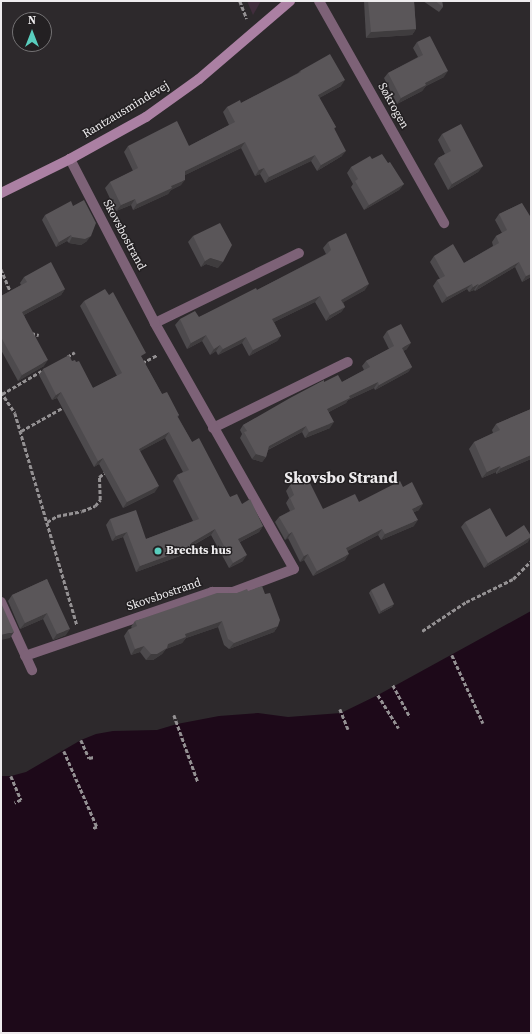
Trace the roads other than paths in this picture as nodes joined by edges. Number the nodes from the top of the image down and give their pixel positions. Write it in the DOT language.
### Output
graph roads {
  1 [pos="290,1"];
  2 [pos="319,1"];
  3 [pos="70,159"];
  4 [pos="1,193"];
  5 [pos="444,223"];
  6 [pos="299,253"];
  7 [pos="156,323"];
  8 [pos="348,362"];
  9 [pos="213,428"];
  10 [pos="1,602"];
  11 [pos="25,656"];
  12 [pos="32,670"];
  1 -- 3 [label="street, Rantzausmindevej"];
  2 -- 5 [label="street, Søkrogen"];
  3 -- 4 [label="street, Rantzausmindevej"];
  3 -- 7 [label="street, Skovsbostrand"];
  6 -- 7 [label="street"];
  7 -- 9 [label="street, Skovsbostrand"];
  8 -- 9 [label="street"];
  9 -- 11 [label="street, Skovsbostrand"];
  10 -- 11 [label="street"];
  11 -- 12 [label="street"];
}
